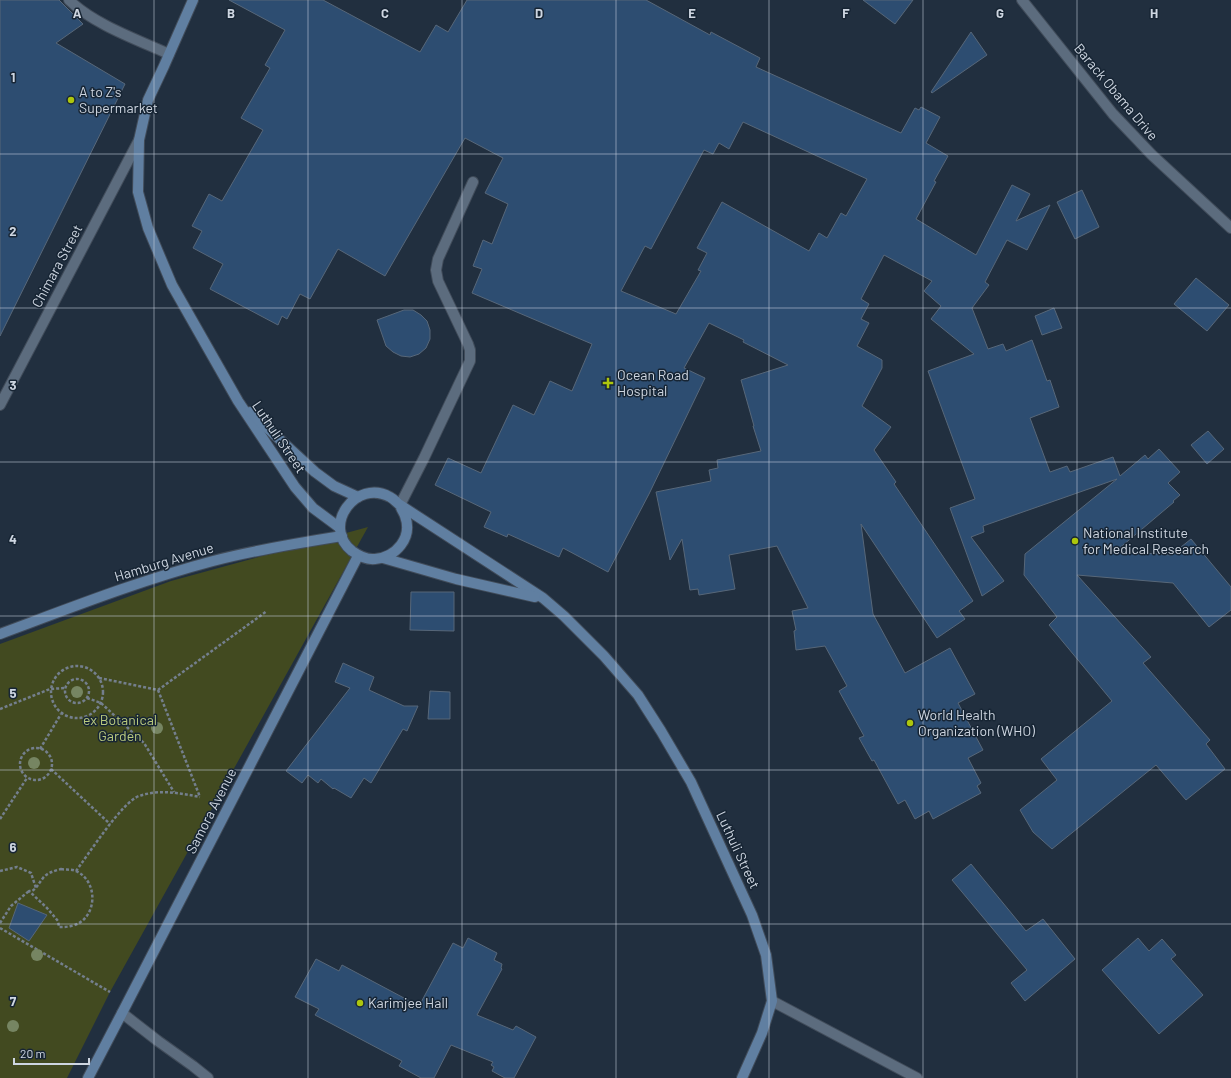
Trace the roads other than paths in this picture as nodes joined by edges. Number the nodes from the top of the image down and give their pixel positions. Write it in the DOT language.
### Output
graph roads {
  1 [pos="69,0"];
  2 [pos="193,0"];
  3 [pos="1022,0"];
  4 [pos="169,54"];
  5 [pos="139,140"];
  6 [pos="473,182"];
  7 [pos="1231,228"];
  8 [pos="238,401"];
  9 [pos="0,404"];
  10 [pos="358,497"];
  11 [pos="400,505"];
  12 [pos="341,532"];
  13 [pos="358,556"];
  14 [pos="383,558"];
  15 [pos="542,598"];
  16 [pos="0,634"];
  17 [pos="772,1001"];
  18 [pos="122,1013"];
  19 [pos="88,1078"];
  20 [pos="208,1078"];
  21 [pos="742,1078"];
  22 [pos="917,1078"];
  1 -- 4 [label="street"];
  2 -- 4 [label="street, Chimara Street"];
  3 -- 7 [label="street, Barack Obama Drive"];
  4 -- 5 [label="street, Chimara Street"];
  5 -- 8 [label="street, Chimara Street"];
  5 -- 9 [label="street, Chimara Street"];
  6 -- 11 [label="street"];
  8 -- 10 [label="street, Luthuli Street"];
  8 -- 12 [label="street, Luthuli Street"];
  10 -- 11 [label="street"];
  10 -- 12 [label="street"];
  11 -- 14 [label="street"];
  11 -- 15 [label="street, Luthuli Street"];
  12 -- 13 [label="street"];
  12 -- 16 [label="street, Hamburg Avenue"];
  13 -- 14 [label="street"];
  13 -- 18 [label="street, Samora Avenue"];
  14 -- 15 [label="street, Luthuli Street"];
  15 -- 17 [label="street, Luthuli Street"];
  17 -- 21 [label="street"];
  17 -- 22 [label="street"];
  18 -- 19 [label="street, Samora Avenue"];
  18 -- 20 [label="street"];
}
